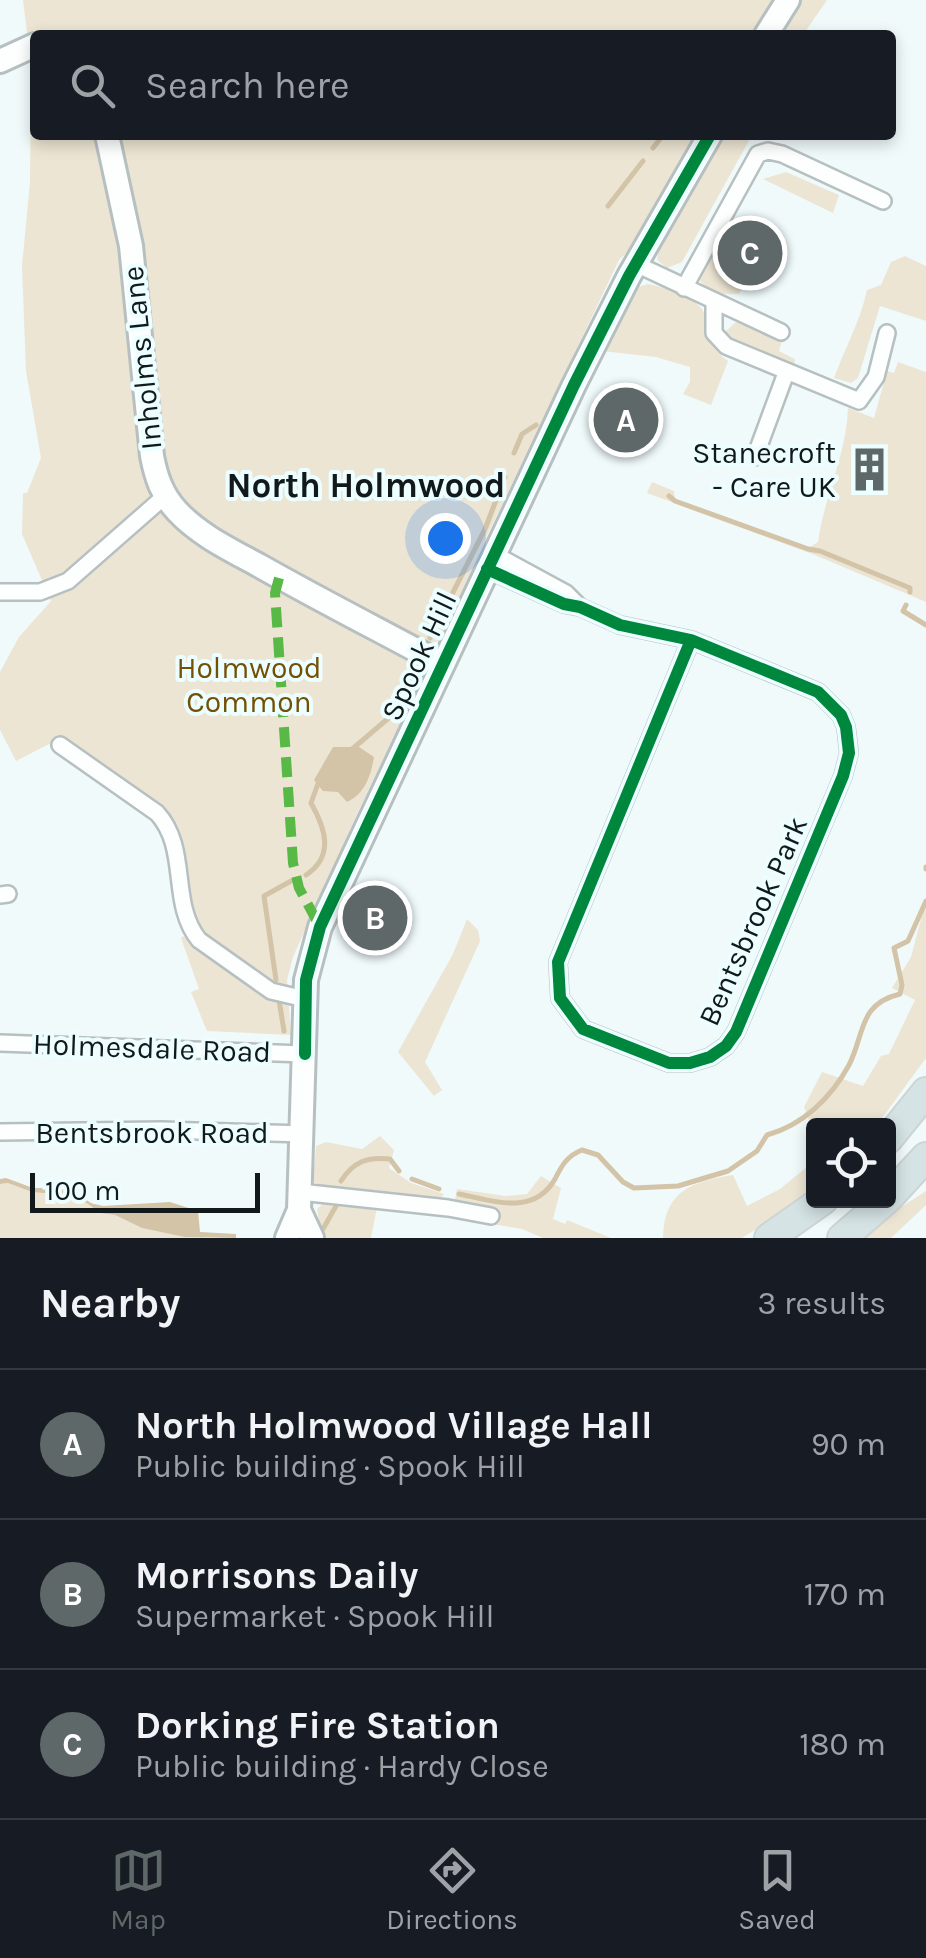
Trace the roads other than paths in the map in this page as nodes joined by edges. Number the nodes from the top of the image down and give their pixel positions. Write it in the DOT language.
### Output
graph roads {
  1 [pos="788,0"];
  2 [pos="769,30"];
  3 [pos="30,46"];
  4 [pos="0,61"];
  5 [pos="108,140"];
  6 [pos="707,140"];
  7 [pos="882,201"];
  8 [pos="636,264"];
  9 [pos="684,288"];
  10 [pos="714,302"];
  11 [pos="780,332"];
  12 [pos="887,334"];
  13 [pos="786,373"];
  14 [pos="755,457"];
  15 [pos="165,496"];
  16 [pos="490,562"];
  17 [pos="0,592"];
  18 [pos="690,640"];
  19 [pos="442,664"];
  20 [pos="60,745"];
  21 [pos="305,998"];
  22 [pos="0,1043"];
  23 [pos="305,1054"];
  24 [pos="926,1092"];
  25 [pos="896,1129"];
  26 [pos="0,1132"];
  27 [pos="304,1134"];
  28 [pos="926,1157"];
  29 [pos="896,1189"];
  30 [pos="300,1201"];
  31 [pos="812,1208"];
  32 [pos="877,1208"];
  33 [pos="490,1216"];
  34 [pos="287,1238"];
  35 [pos="312,1238"];
  36 [pos="769,1238"];
  37 [pos="842,1238"];
  1 -- 2 [label="street"];
  3 -- 4 [label="street"];
  5 -- 15 [label="street, Inholms Lane"];
  6 -- 8 [label="street, Spook Hill"];
  7 -- 9 [label="street"];
  8 -- 9 [label="street"];
  8 -- 16 [label="street, Spook Hill"];
  9 -- 10 [label="street"];
  10 -- 11 [label="street"];
  10 -- 13 [label="street"];
  12 -- 13 [label="street"];
  13 -- 14 [label="street"];
  15 -- 17 [label="street"];
  15 -- 19 [label="street, Inholms Lane"];
  16 -- 18 [label="street, Bentsbrook Park"];
  16 -- 19 [label="street, Spook Hill"];
  18 -- 18 [label="street, Bentsbrook Park"];
  19 -- 21 [label="street, Spook Hill"];
  20 -- 21 [label="street"];
  21 -- 23 [label="street, Spook Hill"];
  22 -- 23 [label="street, Holmesdale Road"];
  23 -- 27 [label="street, Spook Hill"];
  24 -- 25 [label="highway"];
  26 -- 27 [label="street, Bentsbrook Road"];
  27 -- 30 [label="street, Spook Hill"];
  28 -- 29 [label="highway"];
  30 -- 33 [label="street"];
  30 -- 34 [label="street, Spook Hill"];
  30 -- 35 [label="street, Spook Hill"];
  31 -- 36 [label="highway"];
  32 -- 37 [label="highway"];
}
